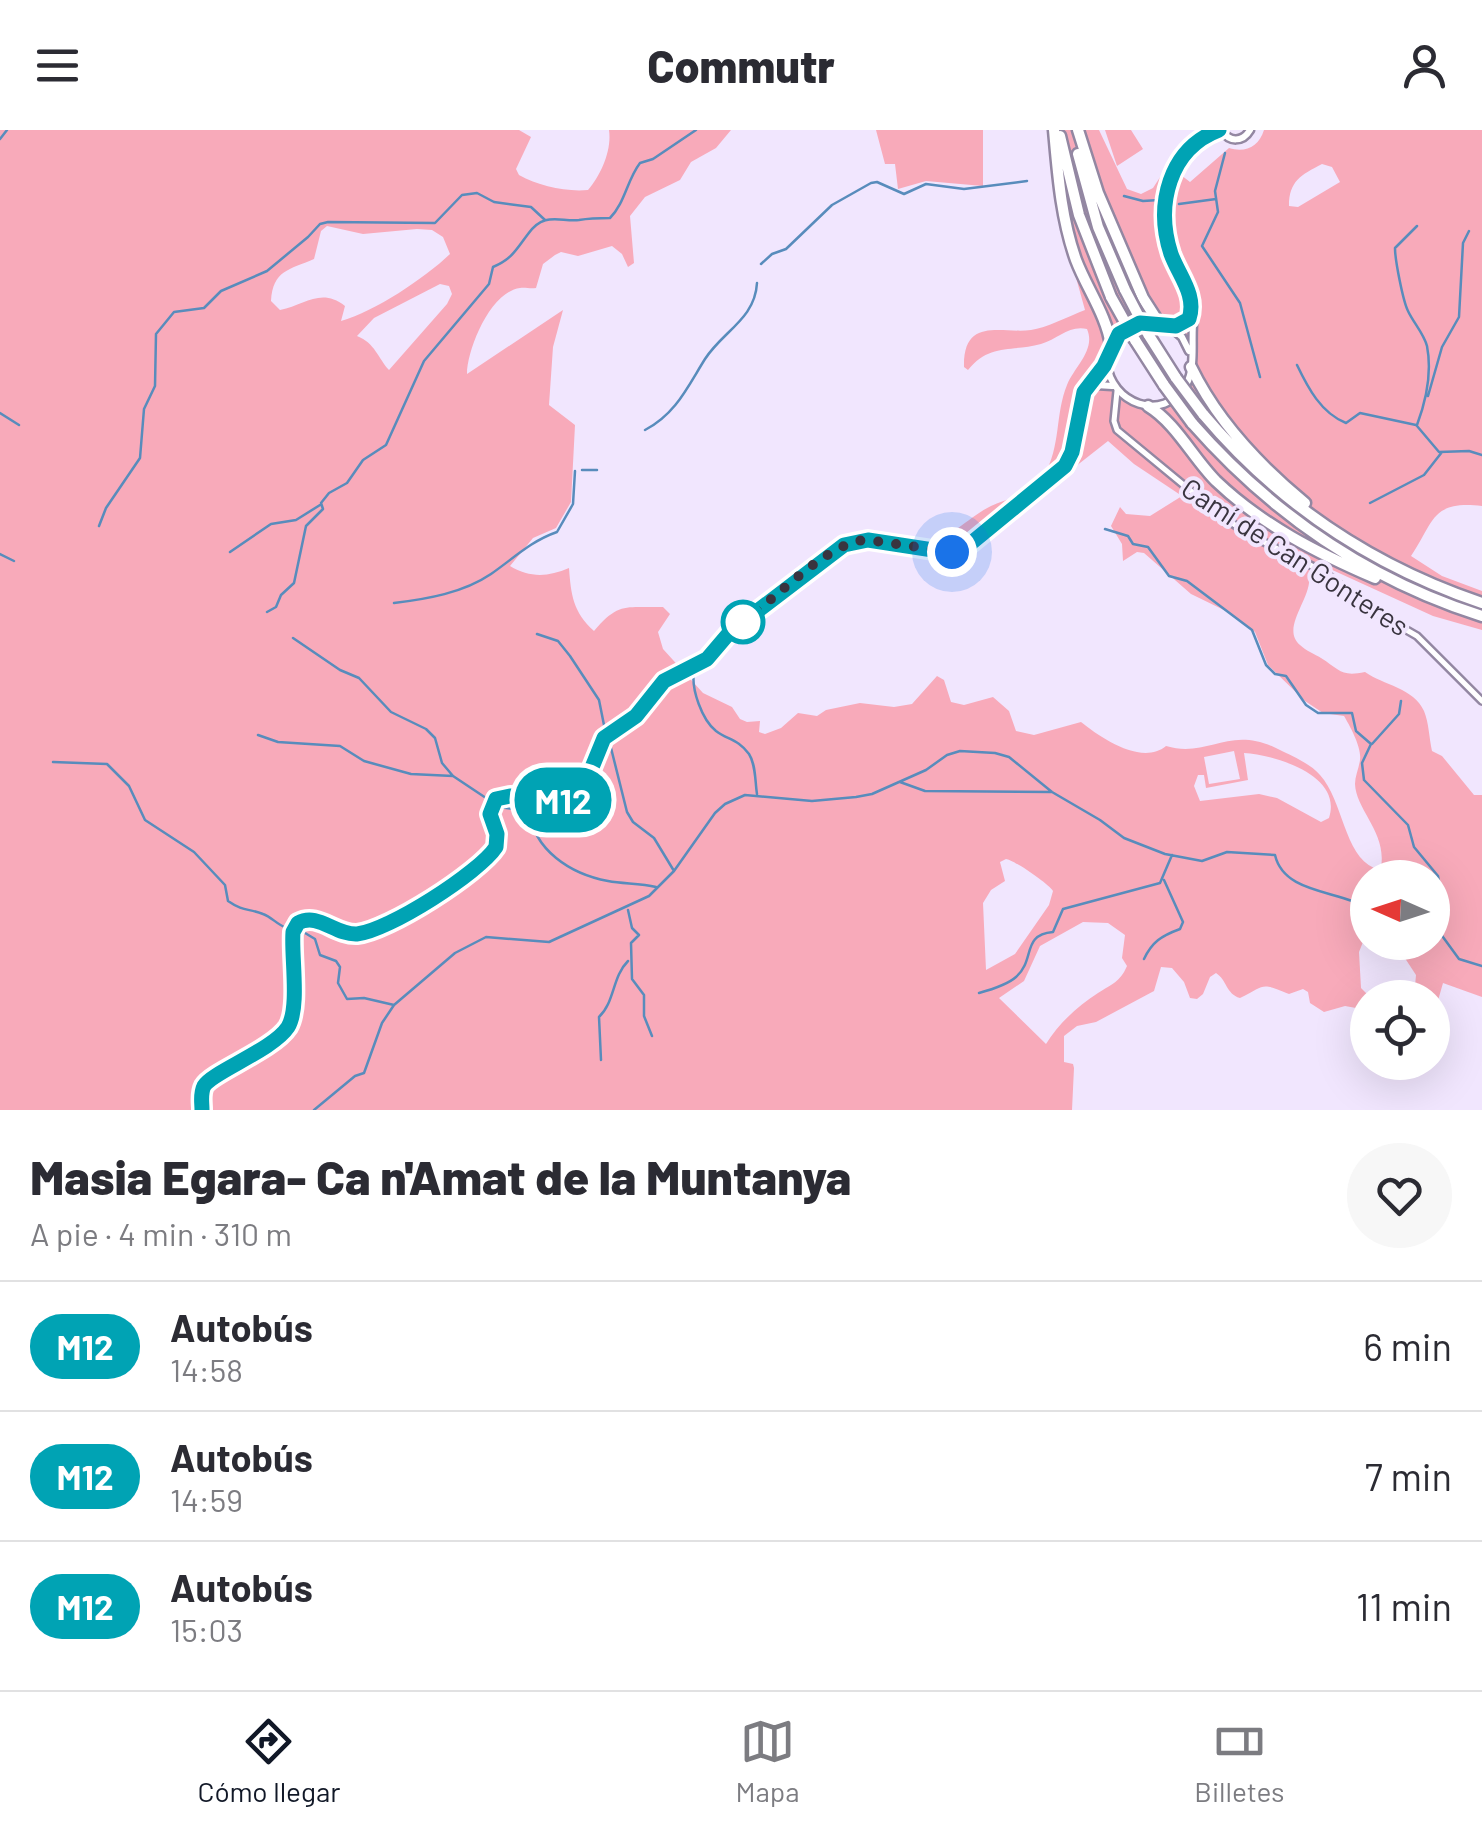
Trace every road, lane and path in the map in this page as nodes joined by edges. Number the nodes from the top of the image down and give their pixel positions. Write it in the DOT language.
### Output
graph roads {
  1 [pos="1056,130"];
  2 [pos="1075,130"];
  3 [pos="1221,130"];
  4 [pos="1250,130"];
  5 [pos="1192,300"];
  6 [pos="1163,324"];
  7 [pos="1110,351"];
  8 [pos="1190,352"];
  9 [pos="1191,367"];
  10 [pos="1115,388"];
  11 [pos="1082,402"];
  12 [pos="1132,402"];
  13 [pos="1148,406"];
  14 [pos="1115,412"];
  15 [pos="1424,589"];
  16 [pos="1482,604"];
  17 [pos="1482,616"];
  18 [pos="1482,701"];
  19 [pos="202,1110"];
  1 -- 7 [label="highway"];
  1 -- 15 [label="highway, bridge"];
  2 -- 6 [label="highway"];
  2 -- 15 [label="highway, bridge"];
  3 -- 4 [label="street"];
  3 -- 5 [label="street"];
  5 -- 6 [label="street"];
  5 -- 8 [label="street"];
  6 -- 7 [label="street"];
  6 -- 8 [label="street"];
  7 -- 10 [label="street"];
  7 -- 11 [label="street"];
  8 -- 9 [label="street"];
  9 -- 13 [label="street"];
  9 -- 15 [label="highway"];
  10 -- 11 [label="street"];
  10 -- 12 [label="street"];
  10 -- 14 [label="street"];
  11 -- 19 [label="street"];
  12 -- 13 [label="street"];
  12 -- 14 [label="street"];
  13 -- 15 [label="highway"];
  14 -- 18 [label="street, Camí de Can Gonteres"];
  15 -- 16 [label="highway"];
  15 -- 17 [label="highway"];
}
